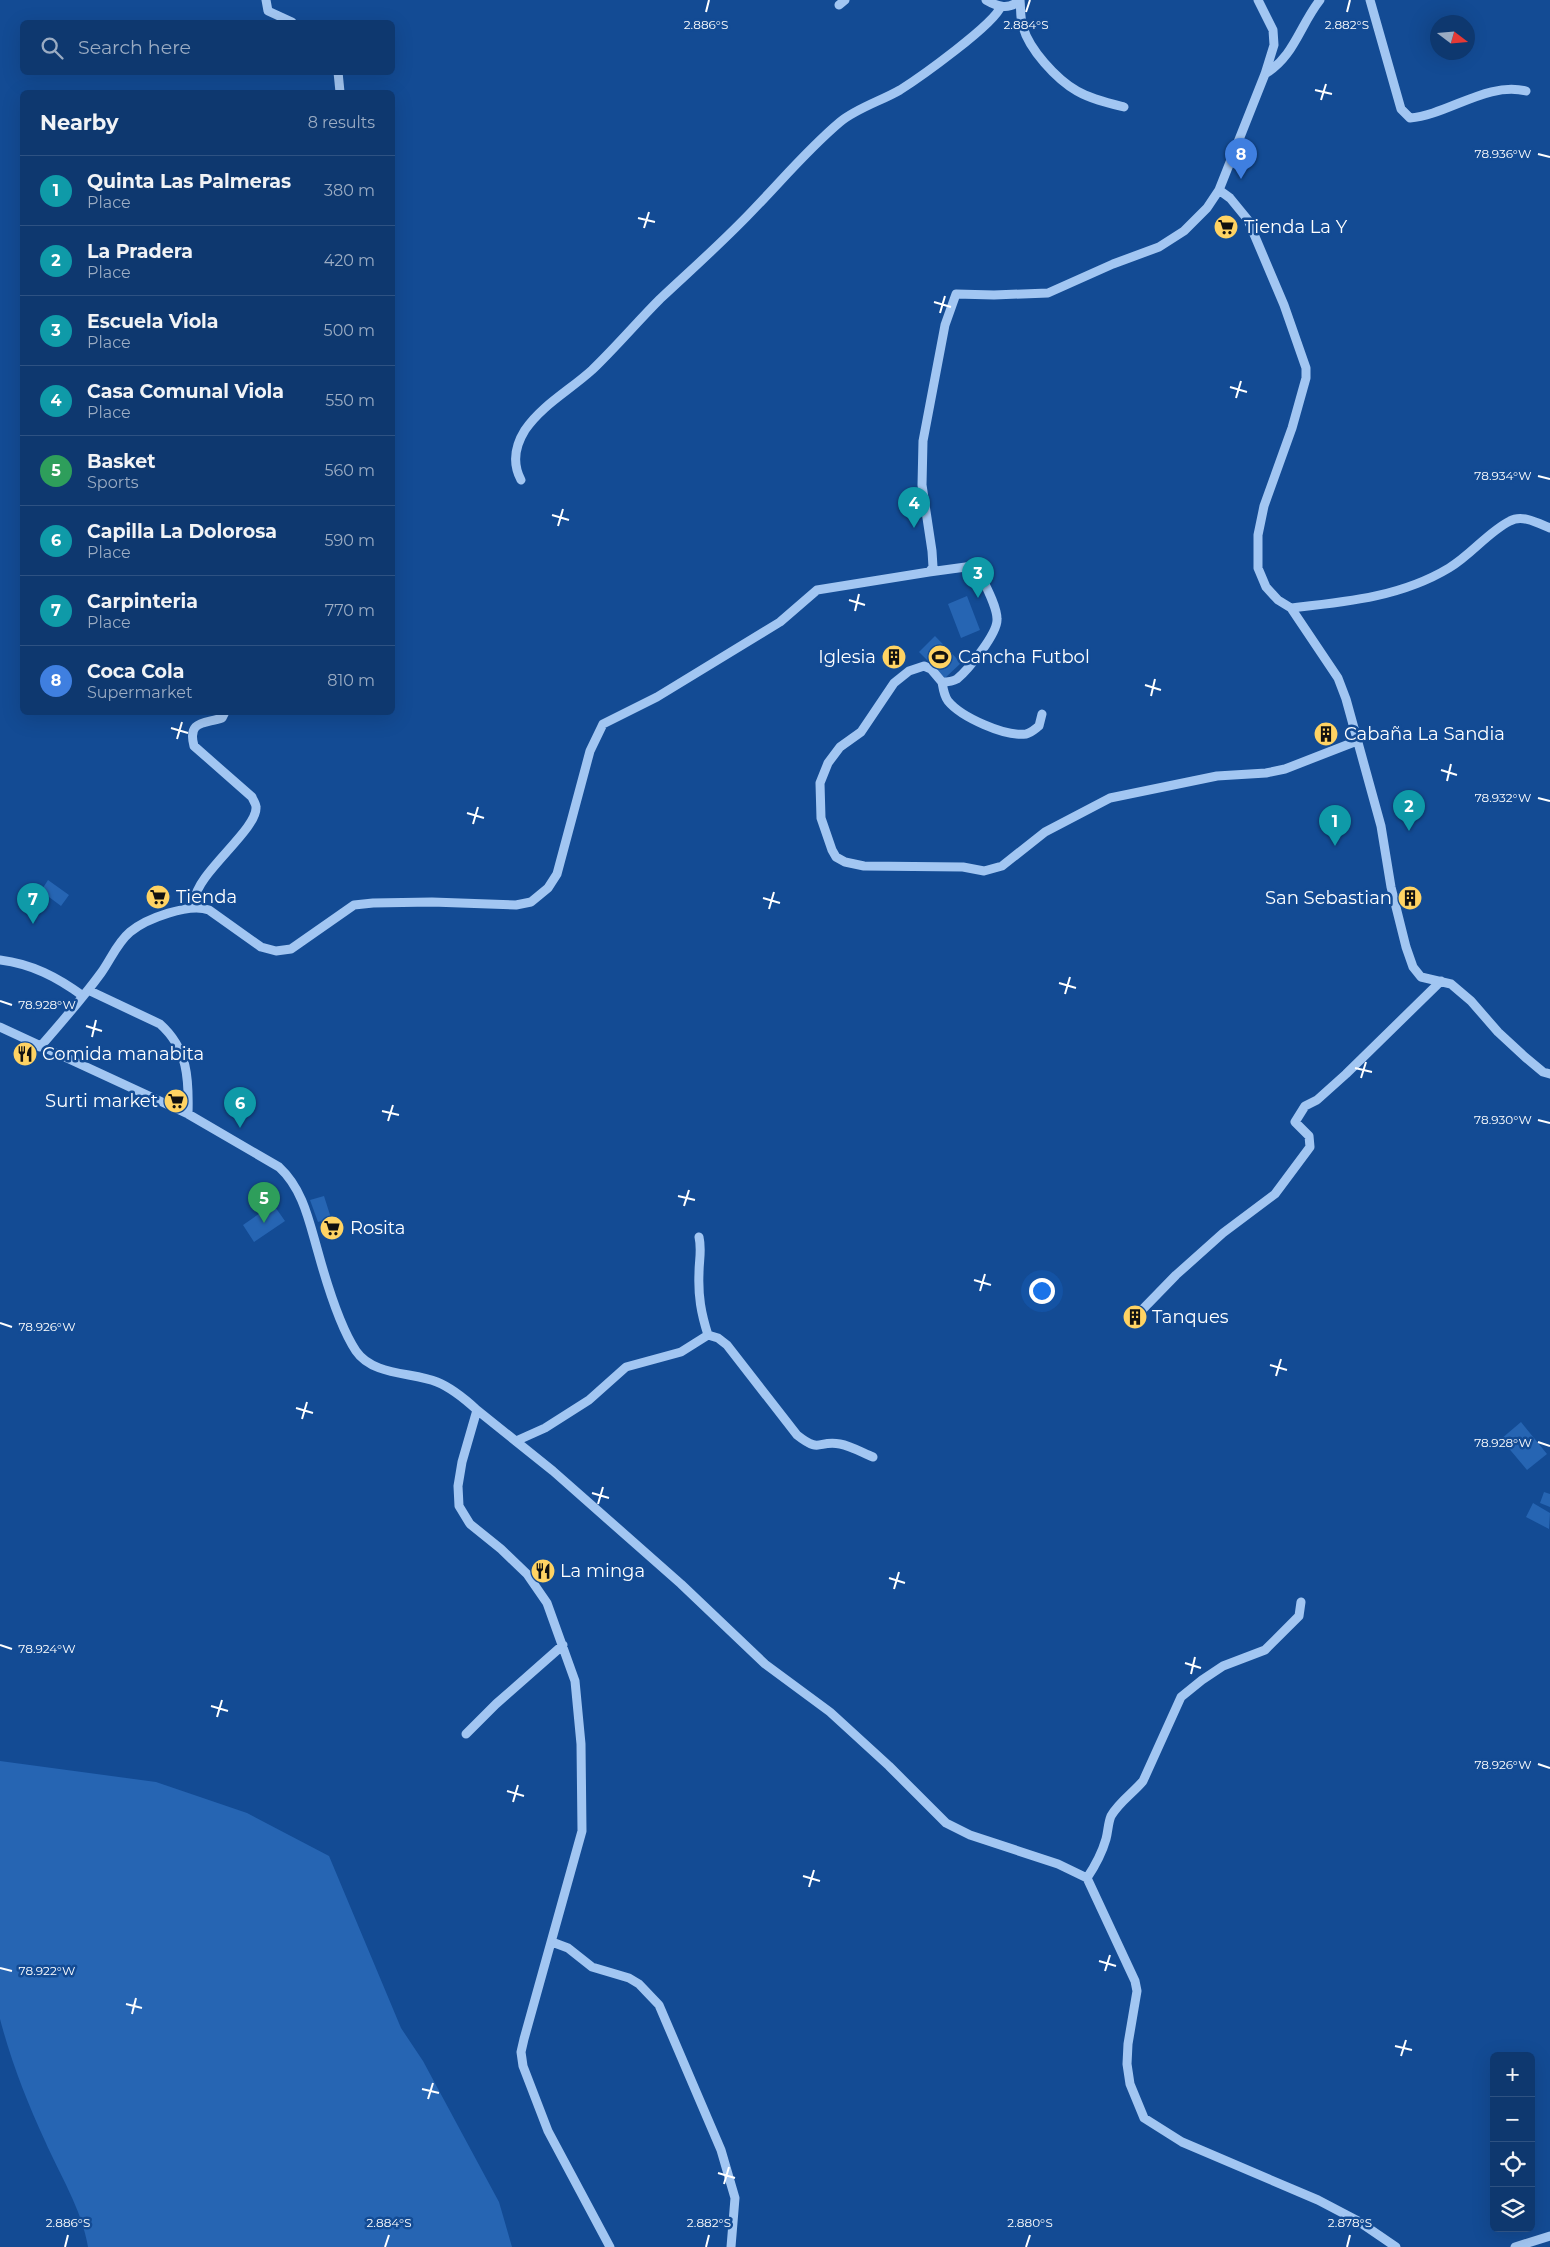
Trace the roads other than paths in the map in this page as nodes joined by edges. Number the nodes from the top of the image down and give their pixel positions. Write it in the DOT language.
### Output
graph roads {
  1 [pos="266,0"];
  2 [pos="986,0"];
  3 [pos="1020,0"];
  4 [pos="1320,0"];
  5 [pos="1370,0"];
  6 [pos="1262,3"];
  7 [pos="1001,6"];
  8 [pos="288,20"];
  9 [pos="1265,74"];
  10 [pos="338,75"];
  11 [pos="340,90"];
  12 [pos="1526,91"];
  13 [pos="1124,108"];
  14 [pos="1219,190"];
  15 [pos="521,480"];
  16 [pos="1550,528"];
  17 [pos="929,572"];
  18 [pos="1291,608"];
  19 [pos="942,682"];
  20 [pos="1042,714"];
  21 [pos="224,715"];
  22 [pos="1357,741"];
  23 [pos="200,906"];
  24 [pos="0,960"];
  25 [pos="1441,981"];
  26 [pos="86,993"];
  27 [pos="0,1027"];
  28 [pos="40,1047"];
  29 [pos="1550,1074"];
  30 [pos="188,1114"];
  31 [pos="699,1237"];
  32 [pos="1140,1312"];
  33 [pos="708,1335"];
  34 [pos="477,1410"];
  35 [pos="516,1441"];
  36 [pos="873,1457"];
  37 [pos="1301,1602"];
  38 [pos="563,1645"];
  39 [pos="466,1734"];
  40 [pos="1087,1878"];
  41 [pos="552,1942"];
  42 [pos="1550,2236"];
  43 [pos="610,2247"];
  44 [pos="731,2247"];
  45 [pos="1396,2247"];
  46 [pos="1515,2247"];
  1 -- 8 [label="street"];
  2 -- 7 [label="street"];
  3 -- 7 [label="street"];
  3 -- 13 [label="street"];
  4 -- 9 [label="street"];
  5 -- 12 [label="street"];
  6 -- 9 [label="street"];
  7 -- 15 [label="street"];
  9 -- 14 [label="street"];
  10 -- 11 [label="street"];
  14 -- 17 [label="street"];
  14 -- 18 [label="street"];
  16 -- 18 [label="street"];
  17 -- 19 [label="street"];
  17 -- 23 [label="street"];
  18 -- 22 [label="street"];
  19 -- 20 [label="street"];
  19 -- 22 [label="street"];
  21 -- 23 [label="street"];
  22 -- 25 [label="street"];
  23 -- 26 [label="street"];
  24 -- 26 [label="street"];
  25 -- 29 [label="street"];
  25 -- 32 [label="street"];
  26 -- 28 [label="street"];
  26 -- 30 [label="street"];
  27 -- 28 [label="street"];
  28 -- 30 [label="street"];
  30 -- 34 [label="street"];
  31 -- 33 [label="street"];
  33 -- 35 [label="street"];
  33 -- 36 [label="street"];
  34 -- 35 [label="street"];
  34 -- 38 [label="street"];
  35 -- 40 [label="street"];
  37 -- 40 [label="street"];
  38 -- 39 [label="street"];
  38 -- 41 [label="street"];
  40 -- 45 [label="street"];
  41 -- 43 [label="street"];
  41 -- 44 [label="street"];
  42 -- 46 [label="street"];
}
